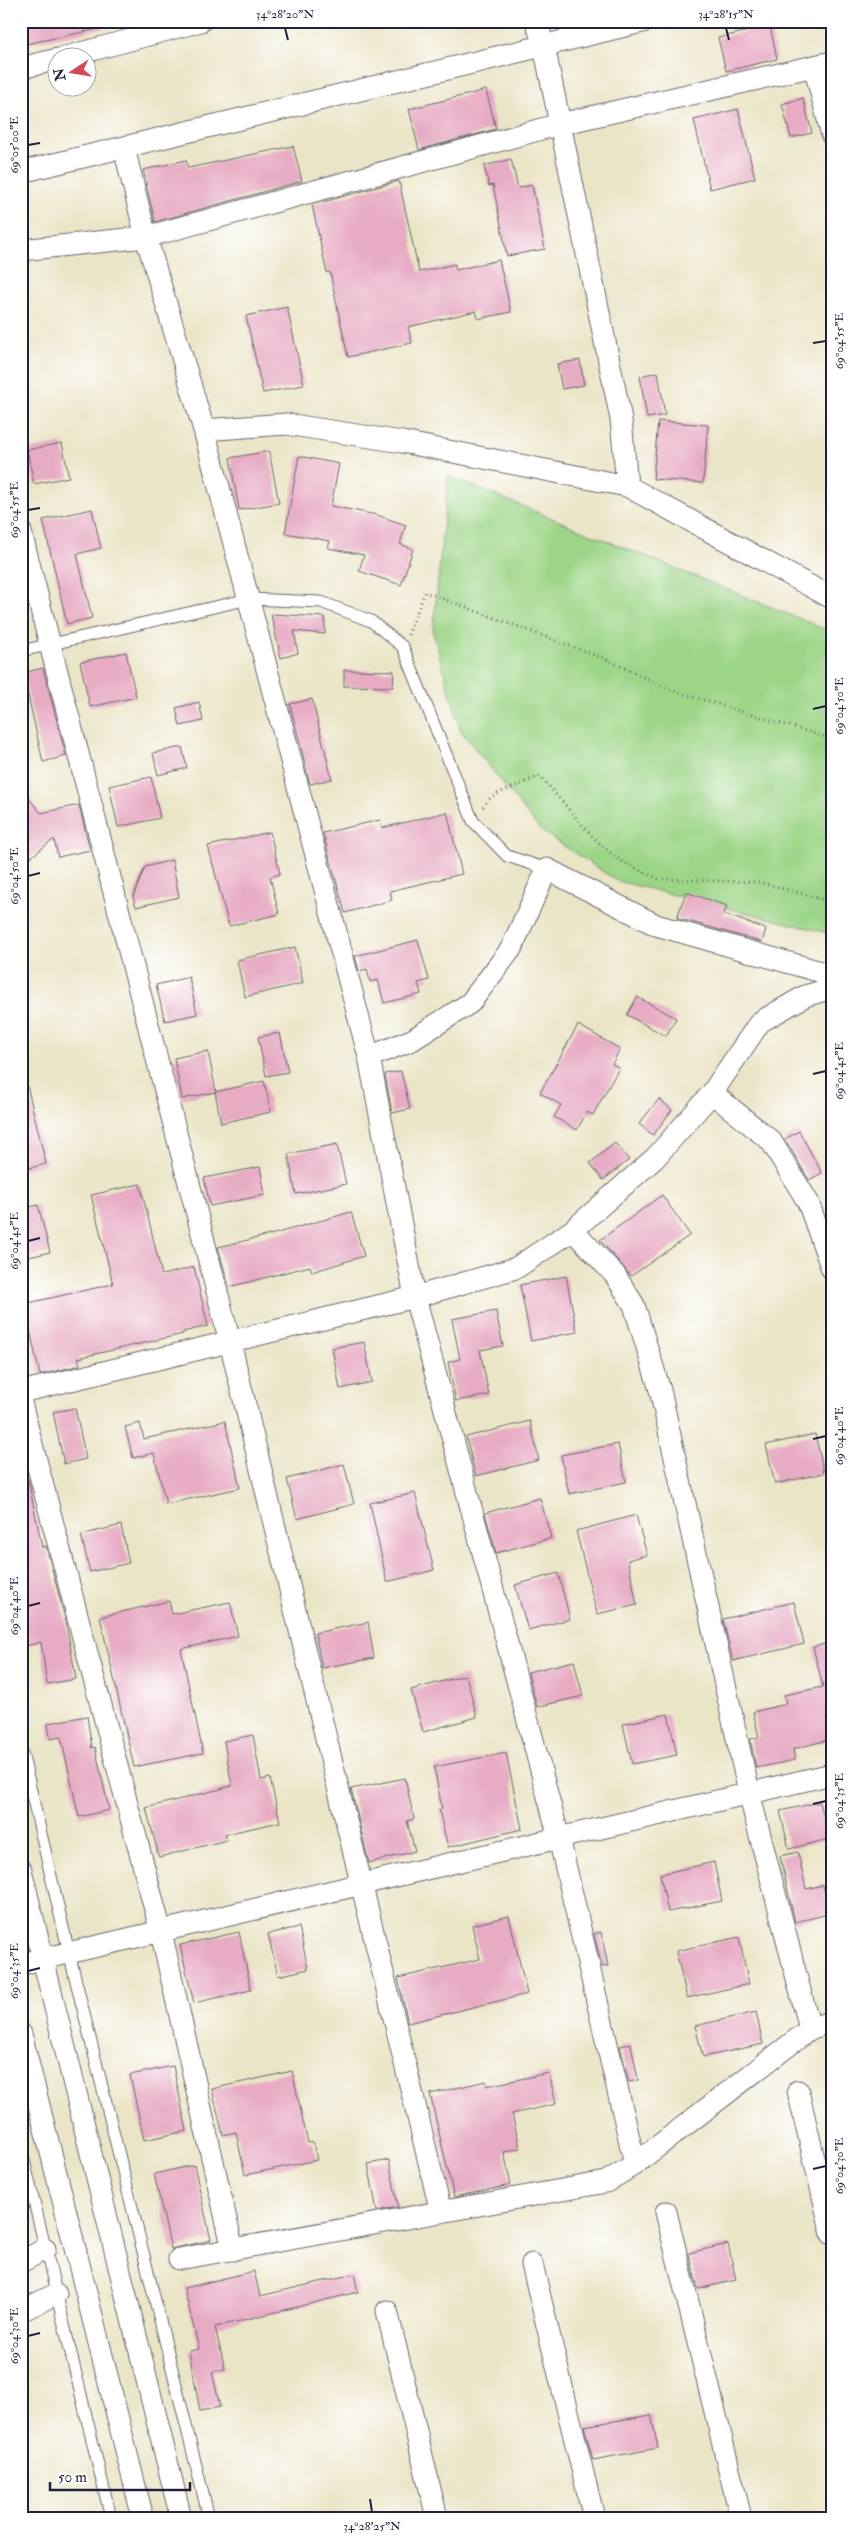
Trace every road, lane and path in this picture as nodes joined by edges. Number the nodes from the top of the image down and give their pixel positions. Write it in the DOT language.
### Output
graph roads {
  1 [pos="201,21"];
  2 [pos="536,21"];
  3 [pos="646,21"];
  4 [pos="544,46"];
  5 [pos="98,48"];
  6 [pos="48,61"];
  7 [pos="823,64"];
  8 [pos="21,68"];
  9 [pos="560,124"];
  10 [pos="832,135"];
  11 [pos="124,148"];
  12 [pos="21,172"];
  13 [pos="146,237"];
  14 [pos="21,250"];
  15 [pos="204,430"];
  16 [pos="627,486"];
  17 [pos="21,532"];
  18 [pos="832,598"];
  19 [pos="249,599"];
  20 [pos="50,643"];
  21 [pos="403,647"];
  22 [pos="21,651"];
  23 [pos="832,739"];
  24 [pos="473,821"];
  25 [pos="547,868"];
  26 [pos="832,902"];
  27 [pos="832,975"];
  28 [pos="832,988"];
  29 [pos="369,1056"];
  30 [pos="712,1093"];
  31 [pos="573,1230"];
  32 [pos="832,1269"];
  33 [pos="415,1297"];
  34 [pos="230,1342"];
  35 [pos="21,1392"];
  36 [pos="21,1403"];
  37 [pos="21,1748"];
  38 [pos="832,1774"];
  39 [pos="749,1793"];
  40 [pos="559,1838"];
  41 [pos="21,1870"];
  42 [pos="362,1884"];
  43 [pos="161,1932"];
  44 [pos="69,1953"];
  45 [pos="43,1959"];
  46 [pos="21,1964"];
  47 [pos="832,2021"];
  48 [pos="810,2030"];
  49 [pos="21,2034"];
  50 [pos="798,2091"];
  51 [pos="21,2148"];
  52 [pos="635,2164"];
  53 [pos="441,2212"];
  54 [pos="666,2212"];
  55 [pos="832,2234"];
  56 [pos="45,2249"];
  57 [pos="233,2250"];
  58 [pos="179,2259"];
  59 [pos="21,2262"];
  60 [pos="532,2264"];
  61 [pos="56,2294"];
  62 [pos="21,2311"];
  63 [pos="387,2311"];
  64 [pos="111,2518"];
  65 [pos="142,2518"];
  66 [pos="181,2518"];
  67 [pos="208,2518"];
  68 [pos="437,2518"];
  69 [pos="594,2518"];
  70 [pos="742,2518"];
  1 -- 5 [label="street"];
  2 -- 4 [label="street"];
  3 -- 4 [label="street"];
  4 -- 9 [label="street"];
  4 -- 11 [label="street"];
  6 -- 8 [label="street"];
  7 -- 9 [label="street"];
  7 -- 10 [label="street"];
  9 -- 13 [label="street"];
  9 -- 16 [label="street"];
  11 -- 12 [label="street"];
  11 -- 13 [label="street"];
  13 -- 14 [label="street"];
  13 -- 15 [label="street"];
  15 -- 16 [label="street"];
  15 -- 19 [label="street"];
  16 -- 18 [label="street"];
  17 -- 20 [label="street"];
  19 -- 20 [label="lane"];
  19 -- 21 [label="lane"];
  19 -- 29 [label="street"];
  20 -- 22 [label="lane"];
  20 -- 34 [label="street"];
  21 -- 23 [label="path"];
  21 -- 24 [label="lane"];
  24 -- 25 [label="lane"];
  24 -- 26 [label="path"];
  25 -- 27 [label="street"];
  25 -- 29 [label="street"];
  28 -- 30 [label="street"];
  29 -- 33 [label="street"];
  30 -- 31 [label="street"];
  30 -- 32 [label="street"];
  31 -- 33 [label="street"];
  31 -- 39 [label="street"];
  33 -- 34 [label="street"];
  33 -- 40 [label="street"];
  34 -- 35 [label="street"];
  34 -- 42 [label="street"];
  36 -- 43 [label="street"];
  37 -- 44 [label="lane"];
  38 -- 39 [label="street"];
  39 -- 40 [label="street"];
  39 -- 48 [label="street"];
  40 -- 42 [label="street"];
  40 -- 52 [label="street"];
  41 -- 45 [label="street"];
  42 -- 43 [label="street"];
  42 -- 53 [label="street"];
  43 -- 44 [label="street"];
  43 -- 57 [label="street"];
  44 -- 45 [label="street"];
  44 -- 67 [label="lane"];
  45 -- 46 [label="street"];
  45 -- 66 [label="street"];
  47 -- 48 [label="street"];
  48 -- 52 [label="street"];
  49 -- 65 [label="street"];
  50 -- 55 [label="street"];
  51 -- 56 [label="lane"];
  52 -- 53 [label="street"];
  53 -- 57 [label="street"];
  54 -- 70 [label="street"];
  56 -- 59 [label="street"];
  56 -- 61 [label="lane"];
  57 -- 58 [label="street"];
  60 -- 69 [label="street"];
  61 -- 62 [label="street"];
  61 -- 64 [label="lane"];
  63 -- 68 [label="street"];
}
